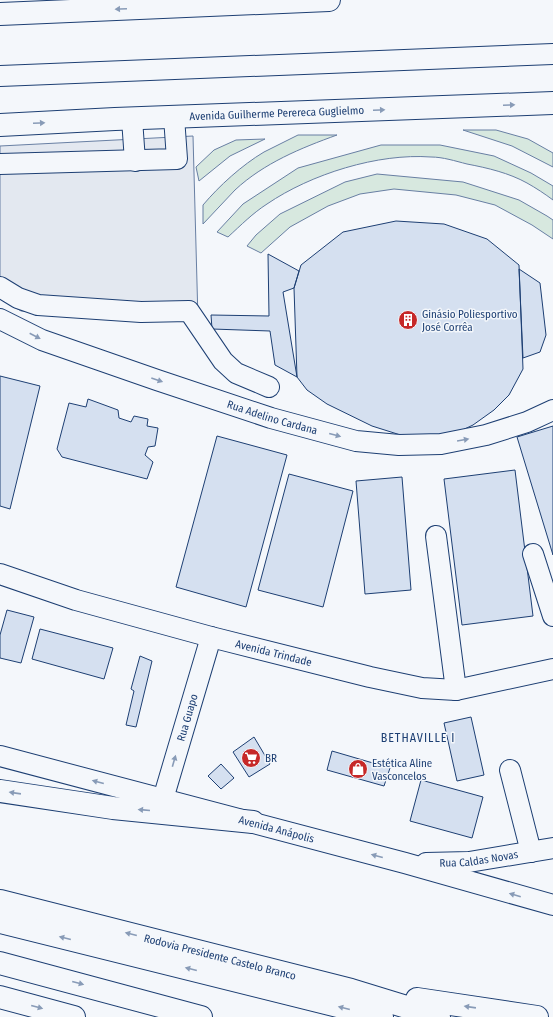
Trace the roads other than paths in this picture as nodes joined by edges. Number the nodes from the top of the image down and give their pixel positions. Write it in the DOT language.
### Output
graph roads {
  1 [pos="329,0"];
  2 [pos="152,4"];
  3 [pos="0,14"];
  4 [pos="553,54"];
  5 [pos="0,76"];
  6 [pos="553,103"];
  7 [pos="174,117"];
  8 [pos="132,119"];
  9 [pos="0,125"];
  10 [pos="135,161"];
  11 [pos="0,164"];
  12 [pos="0,287"];
  13 [pos="0,319"];
  14 [pos="269,387"];
  15 [pos="553,410"];
  16 [pos="436,536"];
  17 [pos="533,554"];
  18 [pos="0,574"];
  19 [pos="553,616"];
  20 [pos="211,637"];
  21 [pos="553,669"];
  22 [pos="456,690"];
  23 [pos="0,756"];
  24 [pos="510,770"];
  25 [pos="0,791"];
  26 [pos="163,799"];
  27 [pos="252,822"];
  28 [pos="553,848"];
  29 [pos="531,852"];
  30 [pos="405,863"];
  31 [pos="0,901"];
  32 [pos="553,905"];
  33 [pos="0,922"];
  34 [pos="0,963"];
  35 [pos="214,975"];
  36 [pos="351,990"];
  37 [pos="107,991"];
  38 [pos="0,997"];
  39 [pos="74,1017"];
  40 [pos="169,1017"];
  41 [pos="201,1017"];
  42 [pos="382,1017"];
  43 [pos="439,1017"];
  44 [pos="537,1017"];
  1 -- 2 [label="main road"];
  2 -- 3 [label="main road, one-way"];
  4 -- 5 [label="street"];
  7 -- 6 [label="main road, Avenida Guilherme Perereca Guglielmo, one-way"];
  7 -- 8 [label="main road, Avenida Guilherme Perereca Guglielmo"];
  7 -- 10 [label="street"];
  9 -- 8 [label="main road, Avenida Guilherme Perereca Guglielmo, one-way"];
  8 -- 10 [label="street"];
  10 -- 11 [label="street"];
  12 -- 14 [label="street"];
  13 -- 15 [label="street, Rua Adelino Cardana, one-way"];
  16 -- 22 [label="street"];
  17 -- 19 [label="street"];
  18 -- 20 [label="street, Avenida Trindade"];
  20 -- 22 [label="street, Avenida Trindade"];
  26 -- 20 [label="street, Rua Guapo, one-way"];
  21 -- 22 [label="street, Avenida Trindade"];
  26 -- 23 [label="street, Avenida Anápolis, one-way"];
  24 -- 29 [label="street"];
  27 -- 25 [label="main road, one-way"];
  26 -- 27 [label="street, Avenida Anápolis"];
  30 -- 27 [label="street, Avenida Anápolis, one-way"];
  28 -- 29 [label="street, Rua Caldas Novas"];
  29 -- 30 [label="street, Rua Caldas Novas"];
  32 -- 30 [label="street, Avenida Anápolis, one-way"];
  36 -- 31 [label="main road, Rodovia Presidente Castelo Branco, one-way"];
  35 -- 33 [label="main road, Rodovia Presidente Castelo Branco, one-way"];
  34 -- 37 [label="main road, one-way"];
  35 -- 36 [label="main road"];
  42 -- 35 [label="main road, Rodovia Presidente Castelo Branco, one-way"];
  36 -- 43 [label="main road, Rodovia Presidente Castelo Branco"];
  44 -- 36 [label="main road, one-way"];
  37 -- 40 [label="main road"];
  37 -- 41 [label="main road"];
  38 -- 39 [label="main road, one-way"];
}
